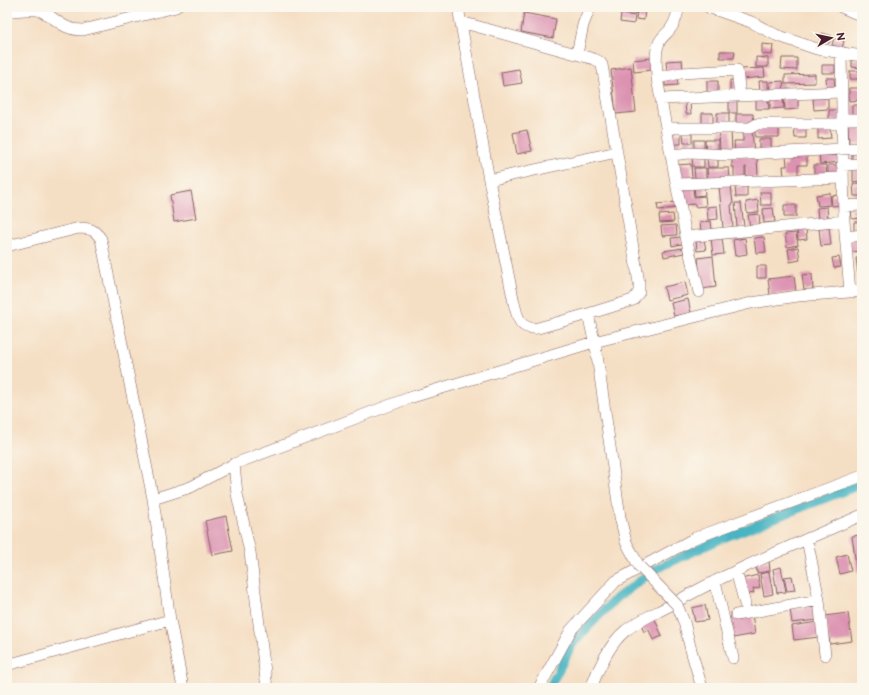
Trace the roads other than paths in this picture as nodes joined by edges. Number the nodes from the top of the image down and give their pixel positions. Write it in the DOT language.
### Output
graph roads {
  1 [pos="176,7"];
  2 [pos="458,7"];
  3 [pos="590,7"];
  4 [pos="679,7"];
  5 [pos="708,7"];
  6 [pos="841,7"];
  7 [pos="41,9"];
  8 [pos="7,11"];
  9 [pos="862,16"];
  10 [pos="461,22"];
  11 [pos="841,52"];
  12 [pos="577,54"];
  13 [pos="862,56"];
  14 [pos="657,78"];
  15 [pos="842,92"];
  16 [pos="740,96"];
  17 [pos="661,99"];
  18 [pos="862,119"];
  19 [pos="842,121"];
  20 [pos="667,128"];
  21 [pos="862,148"];
  22 [pos="842,149"];
  23 [pos="617,152"];
  24 [pos="672,155"];
  25 [pos="862,164"];
  26 [pos="842,165"];
  27 [pos="843,178"];
  28 [pos="489,180"];
  29 [pos="677,184"];
  30 [pos="862,205"];
  31 [pos="844,206"];
  32 [pos="844,221"];
  33 [pos="862,235"];
  34 [pos="846,237"];
  35 [pos="686,238"];
  36 [pos="7,246"];
  37 [pos="862,291"];
  38 [pos="699,292"];
  39 [pos="850,292"];
  40 [pos="588,314"];
  41 [pos="594,342"];
  42 [pos="234,464"];
  43 [pos="862,476"];
  44 [pos="153,499"];
  45 [pos="862,515"];
  46 [pos="807,539"];
  47 [pos="736,571"];
  48 [pos="715,581"];
  49 [pos="819,600"];
  50 [pos="746,604"];
  51 [pos="736,614"];
  52 [pos="170,620"];
  53 [pos="825,655"];
  54 [pos="733,658"];
  55 [pos="7,665"];
  56 [pos="183,688"];
  57 [pos="266,688"];
  58 [pos="539,688"];
  59 [pos="591,688"];
  60 [pos="702,688"];
  1 -- 7 [label="street"];
  2 -- 10 [label="street"];
  3 -- 12 [label="street"];
  4 -- 14 [label="street"];
  5 -- 11 [label="street"];
  6 -- 9 [label="street"];
  7 -- 8 [label="street"];
  10 -- 12 [label="street"];
  10 -- 28 [label="street"];
  11 -- 13 [label="street"];
  11 -- 15 [label="street"];
  12 -- 23 [label="street"];
  14 -- 16 [label="street"];
  14 -- 17 [label="street"];
  15 -- 16 [label="street"];
  15 -- 19 [label="street"];
  16 -- 17 [label="street"];
  17 -- 20 [label="street"];
  18 -- 19 [label="street"];
  19 -- 20 [label="street"];
  19 -- 22 [label="street"];
  20 -- 24 [label="street"];
  21 -- 22 [label="street"];
  22 -- 24 [label="street"];
  22 -- 26 [label="street"];
  23 -- 28 [label="street"];
  23 -- 40 [label="street"];
  24 -- 29 [label="street"];
  25 -- 26 [label="street"];
  26 -- 27 [label="street"];
  27 -- 29 [label="street"];
  27 -- 31 [label="street"];
  28 -- 40 [label="street"];
  29 -- 35 [label="street"];
  30 -- 31 [label="street"];
  31 -- 32 [label="street"];
  32 -- 34 [label="street"];
  32 -- 35 [label="street"];
  33 -- 34 [label="street"];
  34 -- 39 [label="street"];
  35 -- 38 [label="street"];
  36 -- 44 [label="street"];
  37 -- 39 [label="street"];
  39 -- 41 [label="street"];
  40 -- 41 [label="street"];
  41 -- 42 [label="street"];
  41 -- 60 [label="street, bridge"];
  42 -- 44 [label="street"];
  42 -- 57 [label="street"];
  43 -- 58 [label="street"];
  44 -- 52 [label="street"];
  45 -- 46 [label="street"];
  46 -- 47 [label="street"];
  46 -- 49 [label="street"];
  47 -- 48 [label="street"];
  47 -- 50 [label="street"];
  48 -- 54 [label="street"];
  48 -- 59 [label="street"];
  49 -- 51 [label="street"];
  49 -- 53 [label="street"];
  52 -- 55 [label="street"];
  52 -- 56 [label="street"];
}
